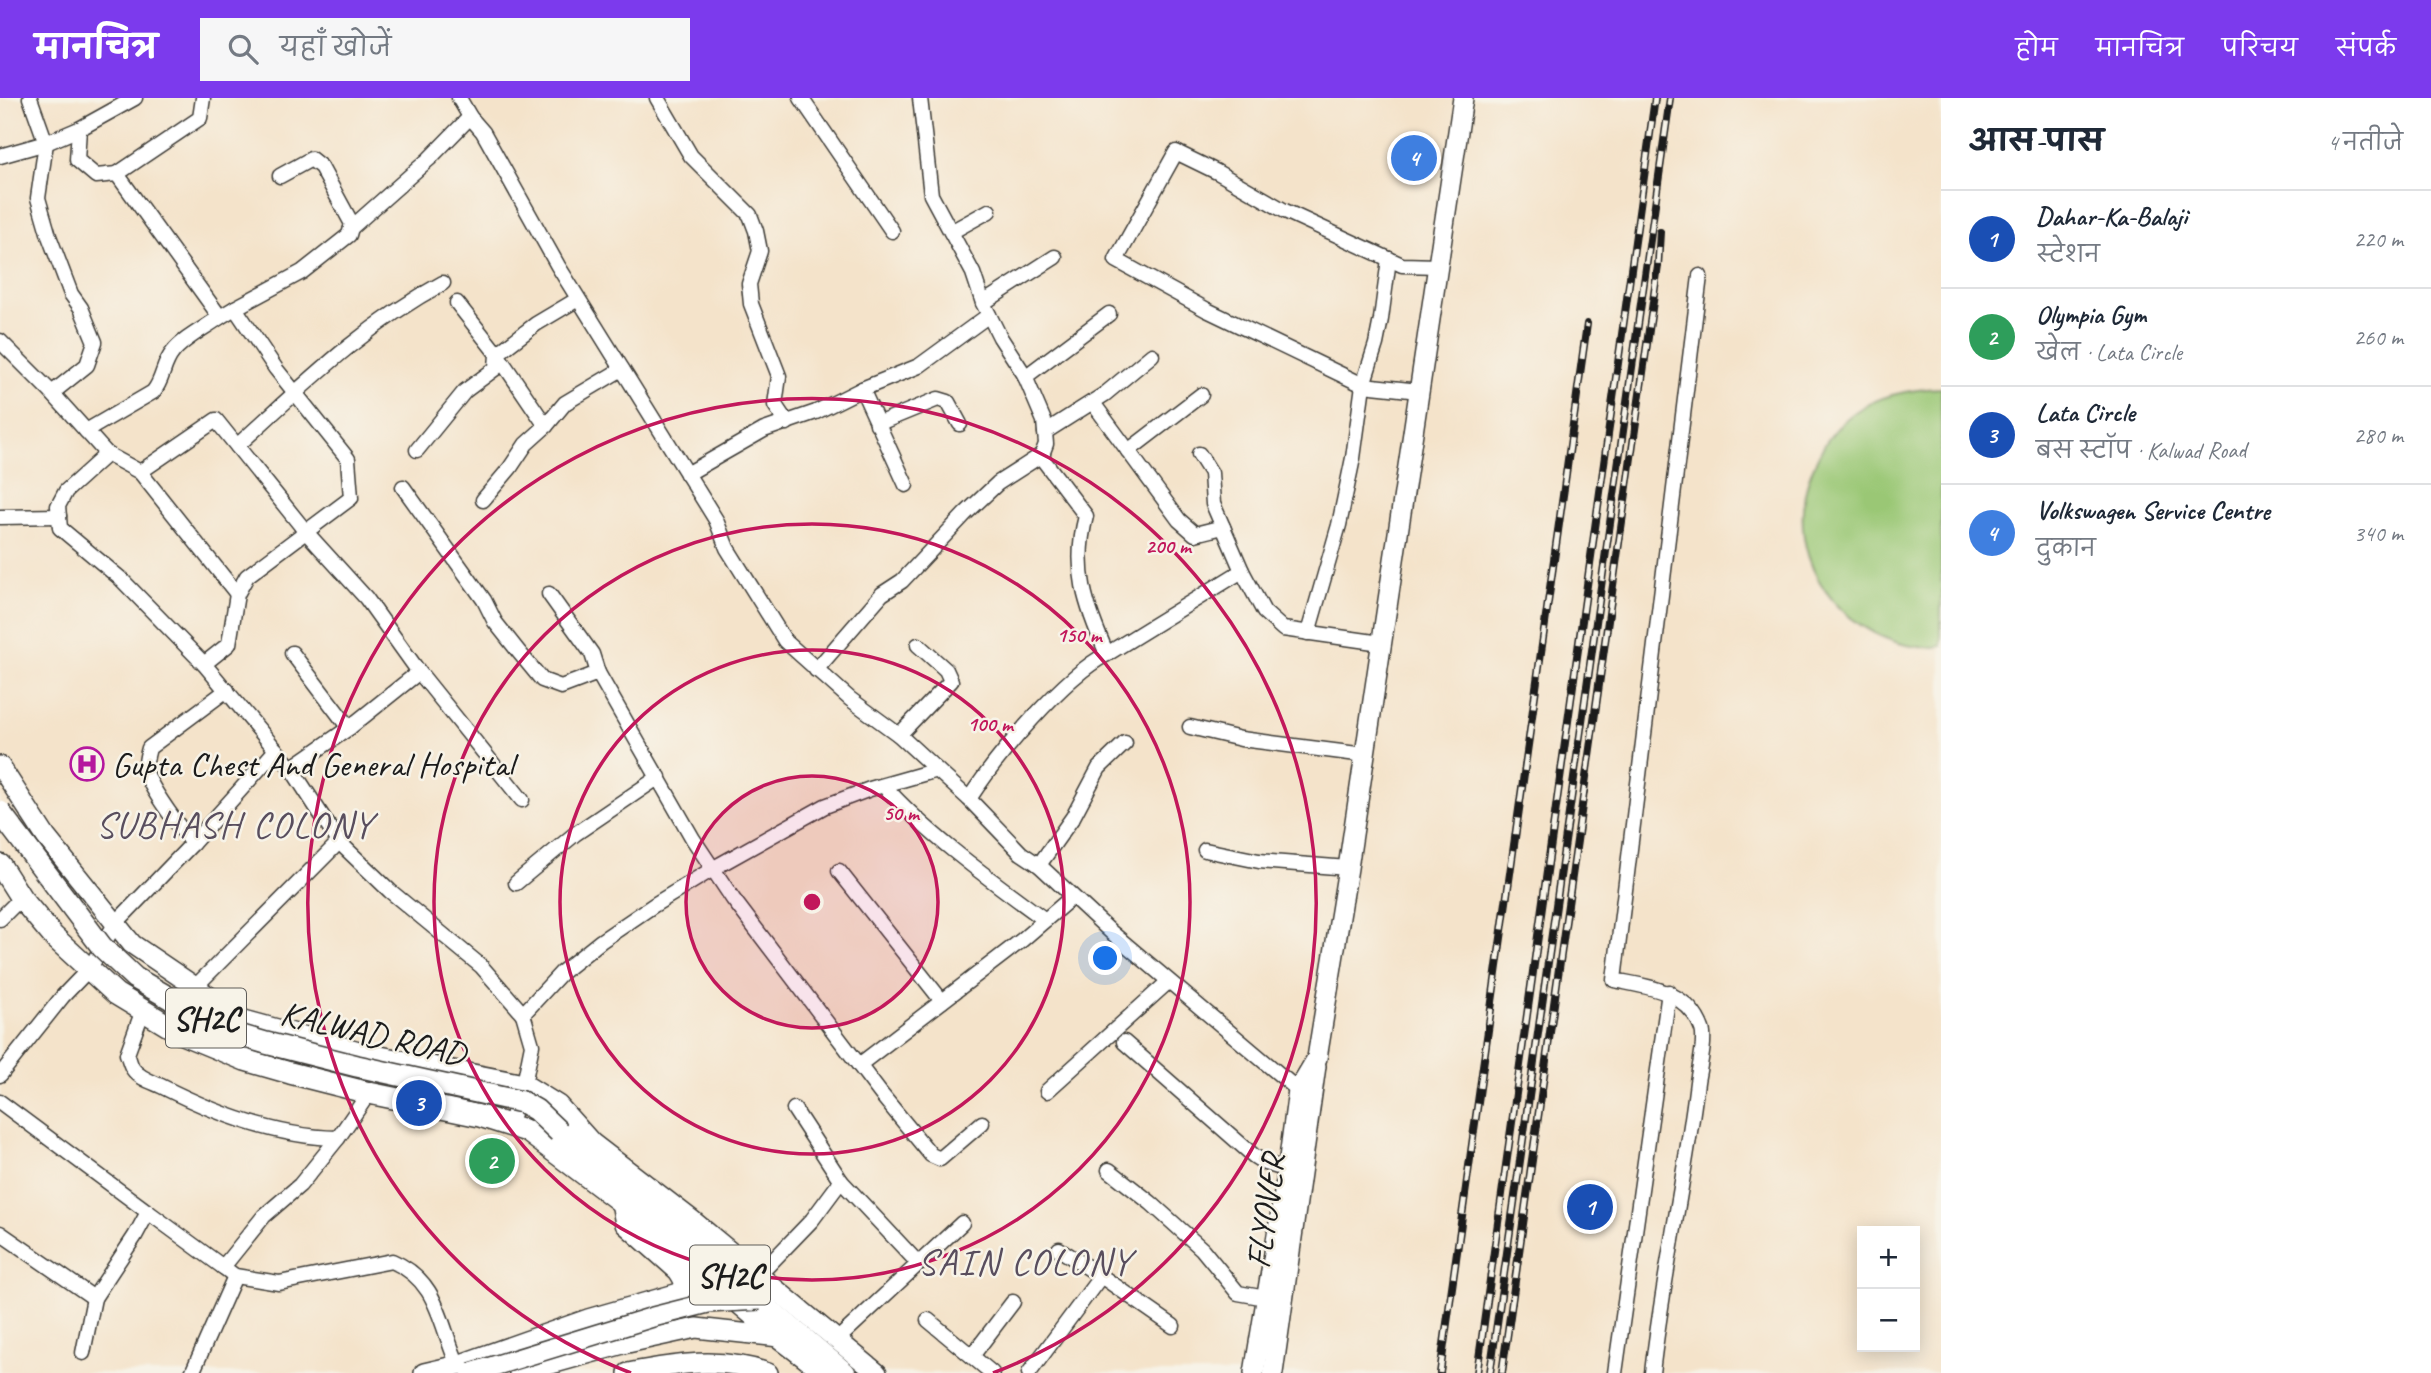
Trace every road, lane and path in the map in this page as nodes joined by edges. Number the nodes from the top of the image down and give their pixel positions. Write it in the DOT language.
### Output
graph roads {
  1 [pos="30,98"];
  2 [pos="135,98"];
  3 [pos="203,98"];
  4 [pos="459,98"];
  5 [pos="657,98"];
  6 [pos="801,98"];
  7 [pos="920,98"];
  8 [pos="1463,98"];
  9 [pos="470,117"];
  10 [pos="79,129"];
  11 [pos="46,143"];
  12 [pos="0,156"];
  13 [pos="117,174"];
  14 [pos="280,176"];
  15 [pos="989,211"];
  16 [pos="351,228"];
  17 [pos="892,231"];
  18 [pos="951,232"];
  19 [pos="1055,257"];
  20 [pos="1389,259"];
  21 [pos="1438,266"];
  22 [pos="1700,276"];
  23 [pos="443,284"];
  24 [pos="578,299"];
  25 [pos="457,303"];
  26 [pos="235,309"];
  27 [pos="986,309"];
  28 [pos="1109,314"];
  29 [pos="220,317"];
  30 [pos="0,341"];
  31 [pos="497,354"];
  32 [pos="1152,355"];
  33 [pos="622,369"];
  34 [pos="1025,377"];
  35 [pos="1363,385"];
  36 [pos="862,389"];
  37 [pos="1419,391"];
  38 [pos="52,393"];
  39 [pos="295,393"];
  40 [pos="1201,395"];
  41 [pos="1093,403"];
  42 [pos="786,423"];
  43 [pos="877,424"];
  44 [pos="960,424"];
  45 [pos="546,426"];
  46 [pos="86,432"];
  47 [pos="1045,432"];
  48 [pos="237,446"];
  49 [pos="417,450"];
  50 [pos="1128,451"];
  51 [pos="107,454"];
  52 [pos="1042,454"];
  53 [pos="1199,454"];
  54 [pos="140,472"];
  55 [pos="687,474"];
  56 [pos="906,485"];
  57 [pos="403,486"];
  58 [pos="483,500"];
  59 [pos="59,516"];
  60 [pos="0,517"];
  61 [pos="1223,527"];
  62 [pos="306,532"];
  63 [pos="1242,571"];
  64 [pos="237,593"];
  65 [pos="549,594"];
  66 [pos="1308,633"];
  67 [pos="1381,643"];
  68 [pos="918,645"];
  69 [pos="292,653"];
  70 [pos="1107,654"];
  71 [pos="204,664"];
  72 [pos="816,670"];
  73 [pos="419,672"];
  74 [pos="598,673"];
  75 [pos="227,690"];
  76 [pos="1190,727"];
  77 [pos="349,728"];
  78 [pos="899,735"];
  79 [pos="1125,743"];
  80 [pos="276,750"];
  81 [pos="1364,755"];
  82 [pos="0,766"];
  83 [pos="290,768"];
  84 [pos="937,769"];
  85 [pos="659,777"];
  86 [pos="884,786"];
  87 [pos="969,799"];
  88 [pos="522,800"];
  89 [pos="0,812"];
  90 [pos="339,842"];
  91 [pos="192,844"];
  92 [pos="1205,850"];
  93 [pos="0,864"];
  94 [pos="1039,864"];
  95 [pos="1348,868"];
  96 [pos="713,869"];
  97 [pos="839,871"];
  98 [pos="516,883"];
  99 [pos="1072,897"];
  100 [pos="21,898"];
  101 [pos="0,919"];
  102 [pos="1045,920"];
  103 [pos="115,924"];
  104 [pos="90,968"];
  105 [pos="1168,982"];
  106 [pos="195,987"];
  107 [pos="1669,992"];
  108 [pos="942,1001"];
  109 [pos="143,1010"];
  110 [pos="523,1014"];
  111 [pos="1124,1042"];
  112 [pos="1317,1058"];
  113 [pos="859,1065"];
  114 [pos="0,1075"];
  115 [pos="524,1084"];
  116 [pos="1298,1090"];
  117 [pos="1046,1091"];
  118 [pos="369,1093"];
  119 [pos="0,1102"];
  120 [pos="794,1109"];
  121 [pos="982,1123"];
  122 [pos="509,1124"];
  123 [pos="338,1138"];
  124 [pos="553,1138"];
  125 [pos="1109,1170"];
  126 [pos="1288,1170"];
  127 [pos="841,1181"];
  128 [pos="621,1202"];
  129 [pos="148,1212"];
  130 [pos="962,1223"];
  131 [pos="0,1233"];
  132 [pos="1059,1249"];
  133 [pos="918,1263"];
  134 [pos="223,1266"];
  135 [pos="235,1276"];
  136 [pos="758,1276"];
  137 [pos="1101,1276"];
  138 [pos="94,1298"];
  139 [pos="1266,1298"];
  140 [pos="760,1300"];
  141 [pos="1013,1302"];
  142 [pos="928,1320"];
  143 [pos="1173,1326"];
  144 [pos="779,1337"];
  145 [pos="838,1339"];
  146 [pos="83,1353"];
  147 [pos="972,1356"];
  148 [pos="579,1365"];
  149 [pos="464,1369"];
  150 [pos="192,1373"];
  151 [pos="424,1373"];
  152 [pos="519,1373"];
  153 [pos="628,1373"];
  154 [pos="768,1373"];
  155 [pos="825,1373"];
  156 [pos="845,1373"];
  157 [pos="877,1373"];
  158 [pos="992,1373"];
  159 [pos="1029,1373"];
  160 [pos="1254,1373"];
  161 [pos="1273,1373"];
  162 [pos="1615,1373"];
  163 [pos="1652,1373"];
  1 -- 11 [label="street"];
  2 -- 10 [label="street"];
  3 -- 13 [label="street"];
  4 -- 9 [label="street"];
  5 -- 42 [label="street"];
  6 -- 17 [label="street"];
  7 -- 18 [label="street"];
  8 -- 21 [label="main road, FLYOVER"];
  9 -- 16 [label="street"];
  9 -- 24 [label="street"];
  10 -- 11 [label="street"];
  10 -- 13 [label="street"];
  11 -- 12 [label="street"];
  11 -- 38 [label="street"];
  13 -- 29 [label="street"];
  14 -- 16 [label="street"];
  15 -- 18 [label="street"];
  16 -- 26 [label="street"];
  18 -- 27 [label="street"];
  19 -- 27 [label="street"];
  20 -- 21 [label="street"];
  20 -- 35 [label="street"];
  20 -- 35 [label="street"];
  21 -- 37 [label="main road, FLYOVER"];
  22 -- 107 [label="street"];
  23 -- 39 [label="street"];
  24 -- 31 [label="street"];
  24 -- 33 [label="street"];
  25 -- 31 [label="street"];
  26 -- 29 [label="street"];
  26 -- 39 [label="street"];
  27 -- 34 [label="street"];
  27 -- 36 [label="street"];
  28 -- 34 [label="street"];
  29 -- 46 [label="street"];
  30 -- 38 [label="street"];
  31 -- 45 [label="street"];
  31 -- 49 [label="street"];
  32 -- 41 [label="street"];
  33 -- 45 [label="street"];
  33 -- 55 [label="street"];
  34 -- 47 [label="street"];
  35 -- 37 [label="street"];
  35 -- 66 [label="street"];
  36 -- 42 [label="street"];
  36 -- 43 [label="street"];
  37 -- 67 [label="main road, FLYOVER"];
  38 -- 46 [label="street"];
  39 -- 48 [label="street"];
  39 -- 62 [label="street"];
  40 -- 50 [label="street"];
  41 -- 47 [label="street"];
  41 -- 50 [label="street"];
  42 -- 55 [label="street"];
  43 -- 44 [label="street"];
  43 -- 56 [label="street"];
  45 -- 58 [label="street"];
  46 -- 51 [label="street"];
  47 -- 52 [label="street"];
  48 -- 54 [label="street"];
  48 -- 62 [label="street"];
  50 -- 61 [label="street"];
  51 -- 54 [label="street"];
  51 -- 59 [label="street"];
  52 -- 70 [label="street"];
  52 -- 72 [label="street"];
  53 -- 61 [label="street"];
  54 -- 64 [label="street"];
  55 -- 72 [label="street"];
  57 -- 74 [label="street"];
  59 -- 60 [label="street"];
  59 -- 71 [label="street"];
  61 -- 63 [label="street"];
  62 -- 64 [label="street"];
  62 -- 73 [label="street"];
  63 -- 66 [label="street"];
  63 -- 70 [label="street"];
  64 -- 71 [label="street"];
  65 -- 74 [label="street"];
  66 -- 67 [label="street"];
  67 -- 81 [label="main road, FLYOVER"];
  68 -- 78 [label="street"];
  69 -- 77 [label="street"];
  70 -- 87 [label="street"];
  71 -- 75 [label="street"];
  72 -- 78 [label="street"];
  73 -- 77 [label="street"];
  73 -- 88 [label="street"];
  74 -- 85 [label="street"];
  75 -- 80 [label="street"];
  75 -- 91 [label="street"];
  76 -- 81 [label="street"];
  77 -- 83 [label="street"];
  78 -- 84 [label="street"];
  79 -- 94 [label="street"];
  80 -- 83 [label="street"];
  80 -- 91 [label="street"];
  81 -- 95 [label="main road, FLYOVER"];
  82 -- 103 [label="main road"];
  83 -- 90 [label="street"];
  84 -- 86 [label="street"];
  84 -- 87 [label="street"];
  85 -- 96 [label="street"];
  85 -- 98 [label="street"];
  86 -- 96 [label="street"];
  86 -- 102 [label="street"];
  87 -- 94 [label="street"];
  89 -- 124 [label="main road, KALWAD ROAD / SH2C, bridge"];
  90 -- 106 [label="street"];
  90 -- 110 [label="street"];
  91 -- 103 [label="street"];
  92 -- 95 [label="street"];
  93 -- 100 [label="main road"];
  94 -- 99 [label="street"];
  95 -- 112 [label="main road, FLYOVER"];
  96 -- 110 [label="street"];
  96 -- 113 [label="street"];
  97 -- 108 [label="street"];
  99 -- 102 [label="street"];
  99 -- 105 [label="street"];
  100 -- 101 [label="street"];
  100 -- 104 [label="main road"];
  102 -- 108 [label="street"];
  103 -- 104 [label="street"];
  103 -- 106 [label="main road"];
  104 -- 109 [label="main road"];
  104 -- 114 [label="street"];
  105 -- 116 [label="street"];
  105 -- 117 [label="street"];
  106 -- 115 [label="main road"];
  107 -- 162 [label="street"];
  107 -- 163 [label="street"];
  108 -- 113 [label="street"];
  109 -- 118 [label="main road"];
  109 -- 123 [label="street"];
  110 -- 115 [label="street"];
  111 -- 126 [label="street"];
  112 -- 116 [label="main road"];
  112 -- 161 [label="main road, FLYOVER"];
  113 -- 121 [label="street"];
  115 -- 122 [label="street"];
  115 -- 136 [label="main road"];
  116 -- 126 [label="main road"];
  118 -- 122 [label="main road, SH2C"];
  118 -- 123 [label="street"];
  119 -- 129 [label="street"];
  120 -- 127 [label="street"];
  122 -- 124 [label="main road, SH2C"];
  123 -- 134 [label="street"];
  124 -- 128 [label="main road"];
  124 -- 140 [label="main road, SH2C"];
  125 -- 139 [label="street"];
  126 -- 139 [label="main road"];
  127 -- 133 [label="street"];
  127 -- 136 [label="street"];
  128 -- 144 [label="main road"];
  128 -- 149 [label="main road"];
  129 -- 134 [label="street"];
  129 -- 138 [label="street"];
  130 -- 133 [label="street"];
  131 -- 138 [label="street"];
  132 -- 137 [label="street"];
  133 -- 145 [label="street"];
  134 -- 135 [label="street"];
  135 -- 149 [label="street"];
  135 -- 150 [label="street"];
  136 -- 145 [label="main road"];
  137 -- 143 [label="street"];
  137 -- 159 [label="street"];
  138 -- 146 [label="street"];
  139 -- 160 [label="main road"];
  140 -- 149 [label="main road, bridge"];
  140 -- 156 [label="main road, SH2C"];
  141 -- 147 [label="street"];
  142 -- 147 [label="street"];
  144 -- 148 [label="main road"];
  144 -- 155 [label="main road"];
  145 -- 157 [label="main road"];
  147 -- 158 [label="street"];
  148 -- 152 [label="main road"];
  149 -- 151 [label="main road"];
  153 -- 154 [label="main road"];
}
